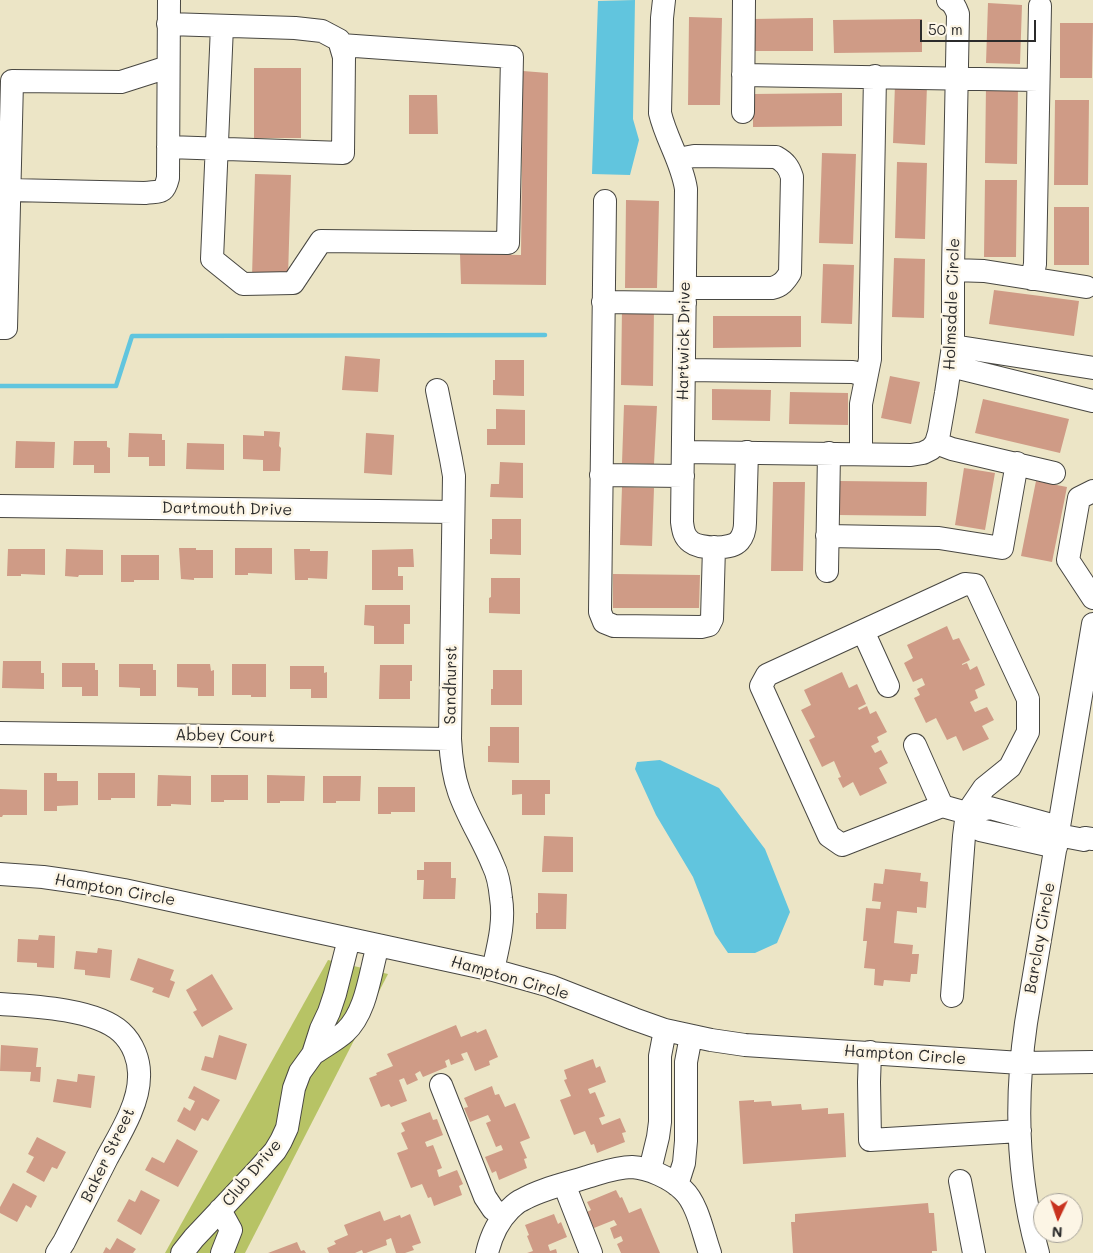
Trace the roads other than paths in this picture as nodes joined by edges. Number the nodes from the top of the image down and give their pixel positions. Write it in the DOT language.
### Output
graph roads {
  1 [pos="169,0"];
  2 [pos="664,0"];
  3 [pos="744,0"];
  4 [pos="948,0"];
  5 [pos="1040,6"];
  6 [pos="168,24"];
  7 [pos="222,26"];
  8 [pos="341,45"];
  9 [pos="168,67"];
  10 [pos="743,74"];
  11 [pos="875,76"];
  12 [pos="957,78"];
  13 [pos="1038,80"];
  14 [pos="743,112"];
  15 [pos="168,147"];
  16 [pos="216,149"];
  17 [pos="678,159"];
  18 [pos="10,190"];
  19 [pos="605,201"];
  20 [pos="953,270"];
  21 [pos="1032,279"];
  22 [pos="1086,287"];
  23 [pos="685,295"];
  24 [pos="603,302"];
  25 [pos="0,328"];
  26 [pos="952,356"];
  27 [pos="1093,368"];
  28 [pos="684,370"];
  29 [pos="866,376"];
  30 [pos="437,390"];
  31 [pos="1093,401"];
  32 [pos="936,443"];
  33 [pos="683,452"];
  34 [pos="747,452"];
  35 [pos="828,453"];
  36 [pos="861,454"];
  37 [pos="1017,463"];
  38 [pos="1054,472"];
  39 [pos="601,475"];
  40 [pos="683,476"];
  41 [pos="1093,491"];
  42 [pos="0,506"];
  43 [pos="453,512"];
  44 [pos="827,536"];
  45 [pos="714,547"];
  46 [pos="827,571"];
  47 [pos="1093,598"];
  48 [pos="863,631"];
  49 [pos="1092,637"];
  50 [pos="888,686"];
  51 [pos="0,733"];
  52 [pos="450,740"];
  53 [pos="915,745"];
  54 [pos="942,806"];
  55 [pos="966,813"];
  56 [pos="1058,836"];
  57 [pos="1093,839"];
  58 [pos="0,874"];
  59 [pos="349,939"];
  60 [pos="378,945"];
  61 [pos="494,970"];
  62 [pos="952,996"];
  63 [pos="0,1004"];
  64 [pos="665,1030"];
  65 [pos="691,1036"];
  66 [pos="870,1052"];
  67 [pos="313,1054"];
  68 [pos="1093,1062"];
  69 [pos="1021,1063"];
  70 [pos="441,1085"];
  71 [pos="659,1092"];
  72 [pos="686,1092"];
  73 [pos="1020,1131"];
  74 [pos="650,1170"];
  75 [pos="960,1180"];
  76 [pos="564,1184"];
  77 [pos="677,1185"];
  78 [pos="220,1210"];
  79 [pos="504,1216"];
  80 [pos="57,1253"];
  81 [pos="182,1253"];
  82 [pos="222,1253"];
  83 [pos="487,1253"];
  84 [pos="591,1253"];
  85 [pos="710,1253"];
  86 [pos="974,1253"];
  87 [pos="1038,1253"];
  1 -- 6 [label="street"];
  2 -- 17 [label="street, Hartwick Drive"];
  3 -- 10 [label="street"];
  4 -- 12 [label="street, Holmsdale Circle"];
  5 -- 13 [label="street"];
  6 -- 7 [label="street"];
  6 -- 9 [label="street"];
  7 -- 8 [label="street"];
  7 -- 16 [label="street"];
  8 -- 16 [label="street"];
  8 -- 16 [label="street"];
  9 -- 15 [label="street"];
  9 -- 18 [label="street"];
  10 -- 11 [label="street"];
  10 -- 14 [label="street"];
  11 -- 12 [label="street"];
  11 -- 29 [label="street"];
  12 -- 13 [label="street"];
  12 -- 20 [label="street, Holmsdale Circle"];
  13 -- 21 [label="street"];
  15 -- 16 [label="street"];
  15 -- 18 [label="street"];
  17 -- 23 [label="street, Hartwick Drive"];
  17 -- 23 [label="street"];
  18 -- 25 [label="street"];
  19 -- 24 [label="street"];
  20 -- 21 [label="street"];
  20 -- 26 [label="street, Holmsdale Circle"];
  21 -- 22 [label="street"];
  23 -- 24 [label="street"];
  23 -- 28 [label="street, Hartwick Drive"];
  24 -- 39 [label="street"];
  26 -- 27 [label="street"];
  26 -- 31 [label="street"];
  26 -- 32 [label="street, Holmsdale Circle"];
  28 -- 29 [label="street"];
  28 -- 33 [label="street, Hartwick Drive"];
  29 -- 36 [label="street"];
  30 -- 43 [label="street, Sandhurst"];
  32 -- 36 [label="street"];
  32 -- 37 [label="street"];
  33 -- 34 [label="street"];
  33 -- 40 [label="street, Hartwick Drive"];
  34 -- 35 [label="street"];
  34 -- 45 [label="street, Hartwick Drive"];
  35 -- 36 [label="street"];
  35 -- 44 [label="street"];
  37 -- 38 [label="street"];
  37 -- 44 [label="street"];
  39 -- 40 [label="street"];
  39 -- 45 [label="street"];
  40 -- 45 [label="street, Hartwick Drive"];
  41 -- 47 [label="street"];
  42 -- 43 [label="street, Dartmouth Drive"];
  43 -- 52 [label="street, Sandhurst"];
  44 -- 46 [label="street"];
  48 -- 50 [label="street"];
  48 -- 54 [label="street"];
  48 -- 55 [label="street"];
  49 -- 56 [label="street, Barclay Circle"];
  51 -- 52 [label="street, Abbey Court"];
  52 -- 61 [label="street, Sandhurst"];
  53 -- 54 [label="street"];
  54 -- 55 [label="street"];
  55 -- 56 [label="street"];
  55 -- 62 [label="street"];
  56 -- 57 [label="street"];
  56 -- 69 [label="street, Barclay Circle"];
  58 -- 59 [label="street, Hampton Circle"];
  59 -- 60 [label="street, Hampton Circle"];
  59 -- 67 [label="street, Club Drive"];
  60 -- 61 [label="street, Hampton Circle"];
  60 -- 67 [label="street, Club Drive"];
  61 -- 64 [label="street, Hampton Circle"];
  63 -- 80 [label="street, Baker Street"];
  64 -- 65 [label="street, Hampton Circle"];
  64 -- 71 [label="street"];
  65 -- 66 [label="street, Hampton Circle"];
  65 -- 72 [label="street"];
  66 -- 69 [label="street, Hampton Circle"];
  66 -- 73 [label="street"];
  67 -- 78 [label="street, Club Drive"];
  68 -- 69 [label="street, Hampton Circle"];
  69 -- 73 [label="street, Barclay Circle"];
  70 -- 79 [label="street"];
  71 -- 72 [label="street"];
  71 -- 74 [label="street"];
  72 -- 77 [label="street"];
  73 -- 87 [label="street, Barclay Circle"];
  74 -- 76 [label="street"];
  74 -- 77 [label="street"];
  75 -- 86 [label="street"];
  76 -- 79 [label="street"];
  76 -- 84 [label="street"];
  77 -- 85 [label="street"];
  78 -- 81 [label="street, Club Drive"];
  78 -- 82 [label="street"];
  79 -- 83 [label="street"];
}
